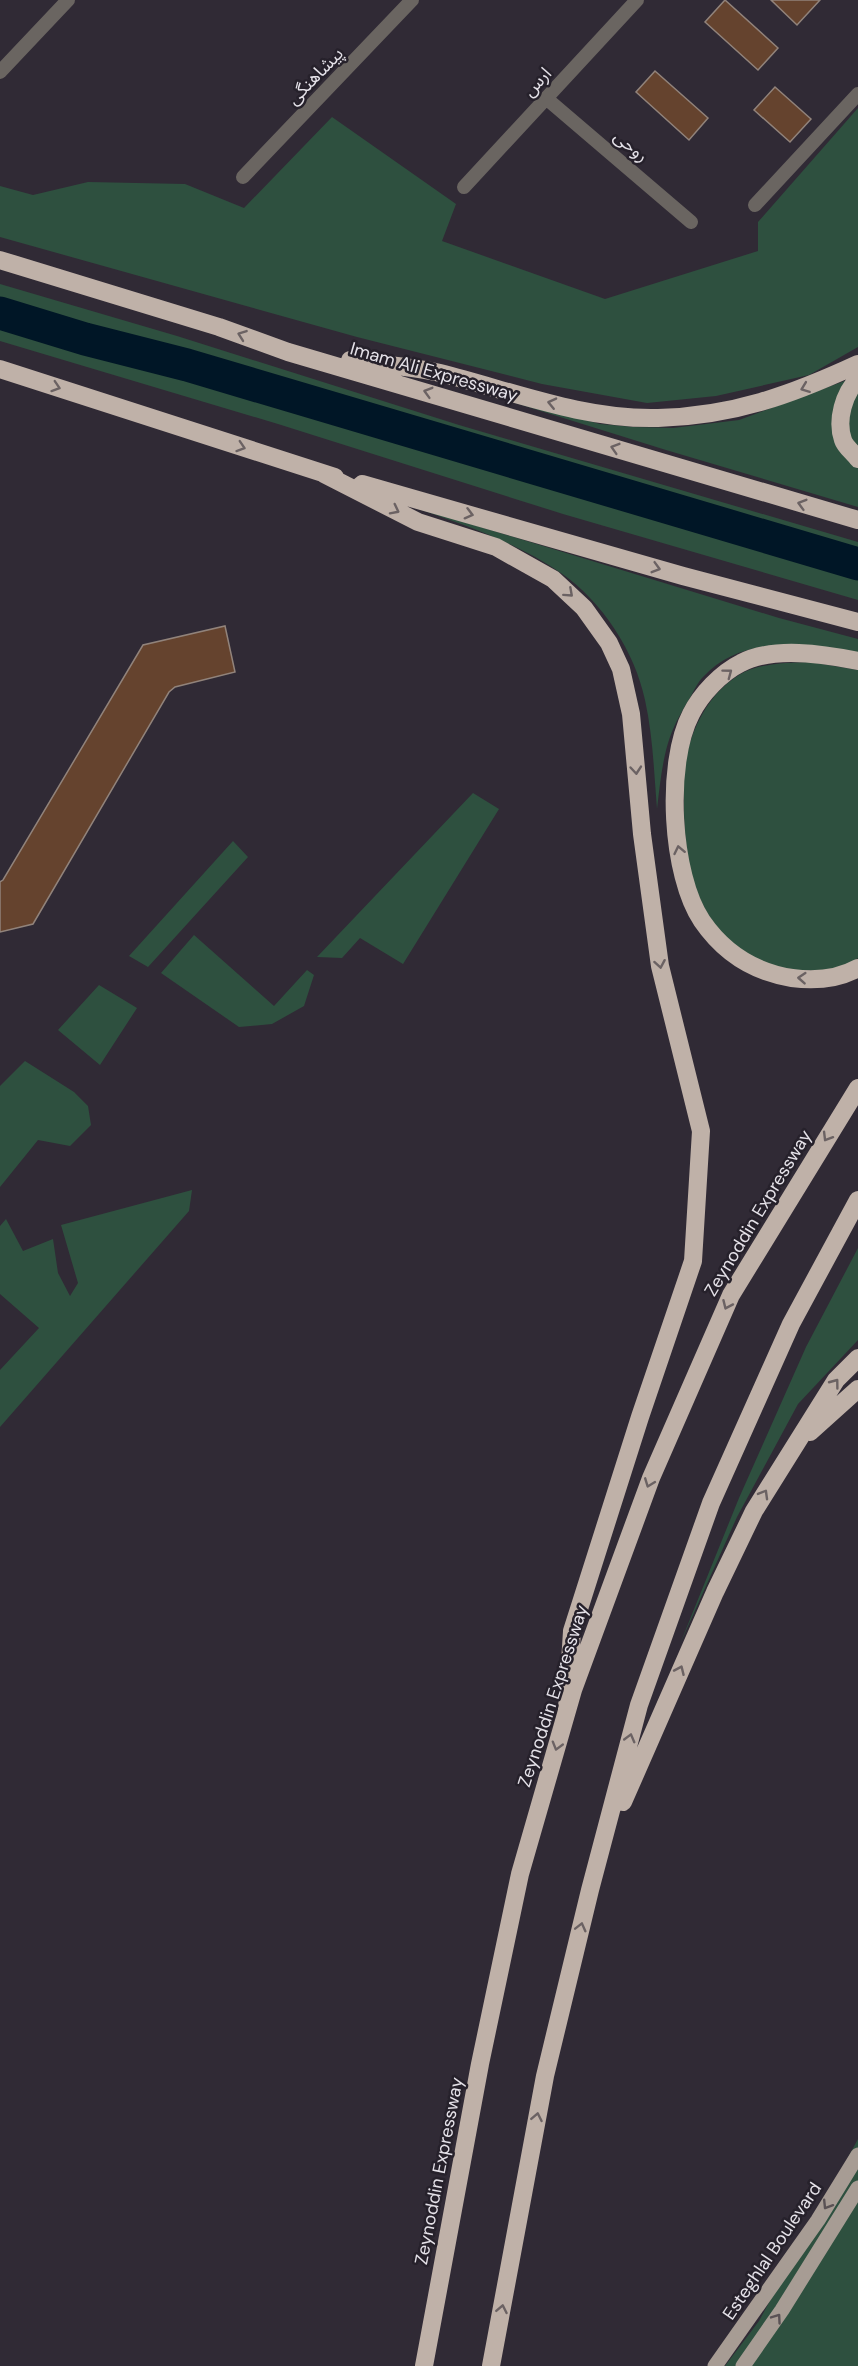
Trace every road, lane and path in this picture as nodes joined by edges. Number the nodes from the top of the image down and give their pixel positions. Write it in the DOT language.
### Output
graph roads {
  1 [pos="68,0"];
  2 [pos="412,0"];
  3 [pos="637,0"];
  4 [pos="0,72"];
  5 [pos="858,94"];
  6 [pos="547,99"];
  7 [pos="243,177"];
  8 [pos="464,187"];
  9 [pos="756,205"];
  10 [pos="691,222"];
  11 [pos="0,260"];
  12 [pos="288,352"];
  13 [pos="858,364"];
  14 [pos="0,369"];
  15 [pos="858,379"];
  16 [pos="858,459"];
  17 [pos="324,474"];
  18 [pos="858,520"];
  19 [pos="858,622"];
  20 [pos="858,661"];
  21 [pos="858,968"];
  22 [pos="858,1088"];
  23 [pos="858,1200"];
  24 [pos="858,1358"];
  25 [pos="858,1389"];
  26 [pos="793,1447"];
  27 [pos="567,1709"];
  28 [pos="599,1859"];
  29 [pos="858,2156"];
  30 [pos="858,2188"];
  31 [pos="424,2366"];
  32 [pos="490,2366"];
  33 [pos="716,2366"];
  34 [pos="743,2366"];
  1 -- 4 [label="street"];
  2 -- 7 [label="street, پیشاهنگی"];
  3 -- 6 [label="street, ارس"];
  5 -- 9 [label="street"];
  6 -- 8 [label="street, ارس"];
  6 -- 10 [label="street, روحی"];
  12 -- 11 [label="highway, Imam Ali Expressway, one-way"];
  13 -- 12 [label="highway, one-way"];
  18 -- 12 [label="highway, Imam Ali Expressway, one-way"];
  14 -- 17 [label="highway, one-way"];
  15 -- 16 [label="highway"];
  17 -- 19 [label="highway, one-way"];
  17 -- 27 [label="highway, one-way"];
  21 -- 20 [label="highway, one-way"];
  22 -- 27 [label="highway, Zeynoddin Expressway, one-way"];
  28 -- 23 [label="highway, one-way"];
  26 -- 24 [label="highway, one-way"];
  25 -- 26 [label="highway"];
  28 -- 26 [label="highway, one-way"];
  27 -- 31 [label="highway, Zeynoddin Expressway, one-way"];
  32 -- 28 [label="highway, one-way"];
  29 -- 33 [label="main road, Esteghlal Boulevard, one-way"];
  34 -- 30 [label="main road, Esteghlal Boulevard, one-way"];
}
